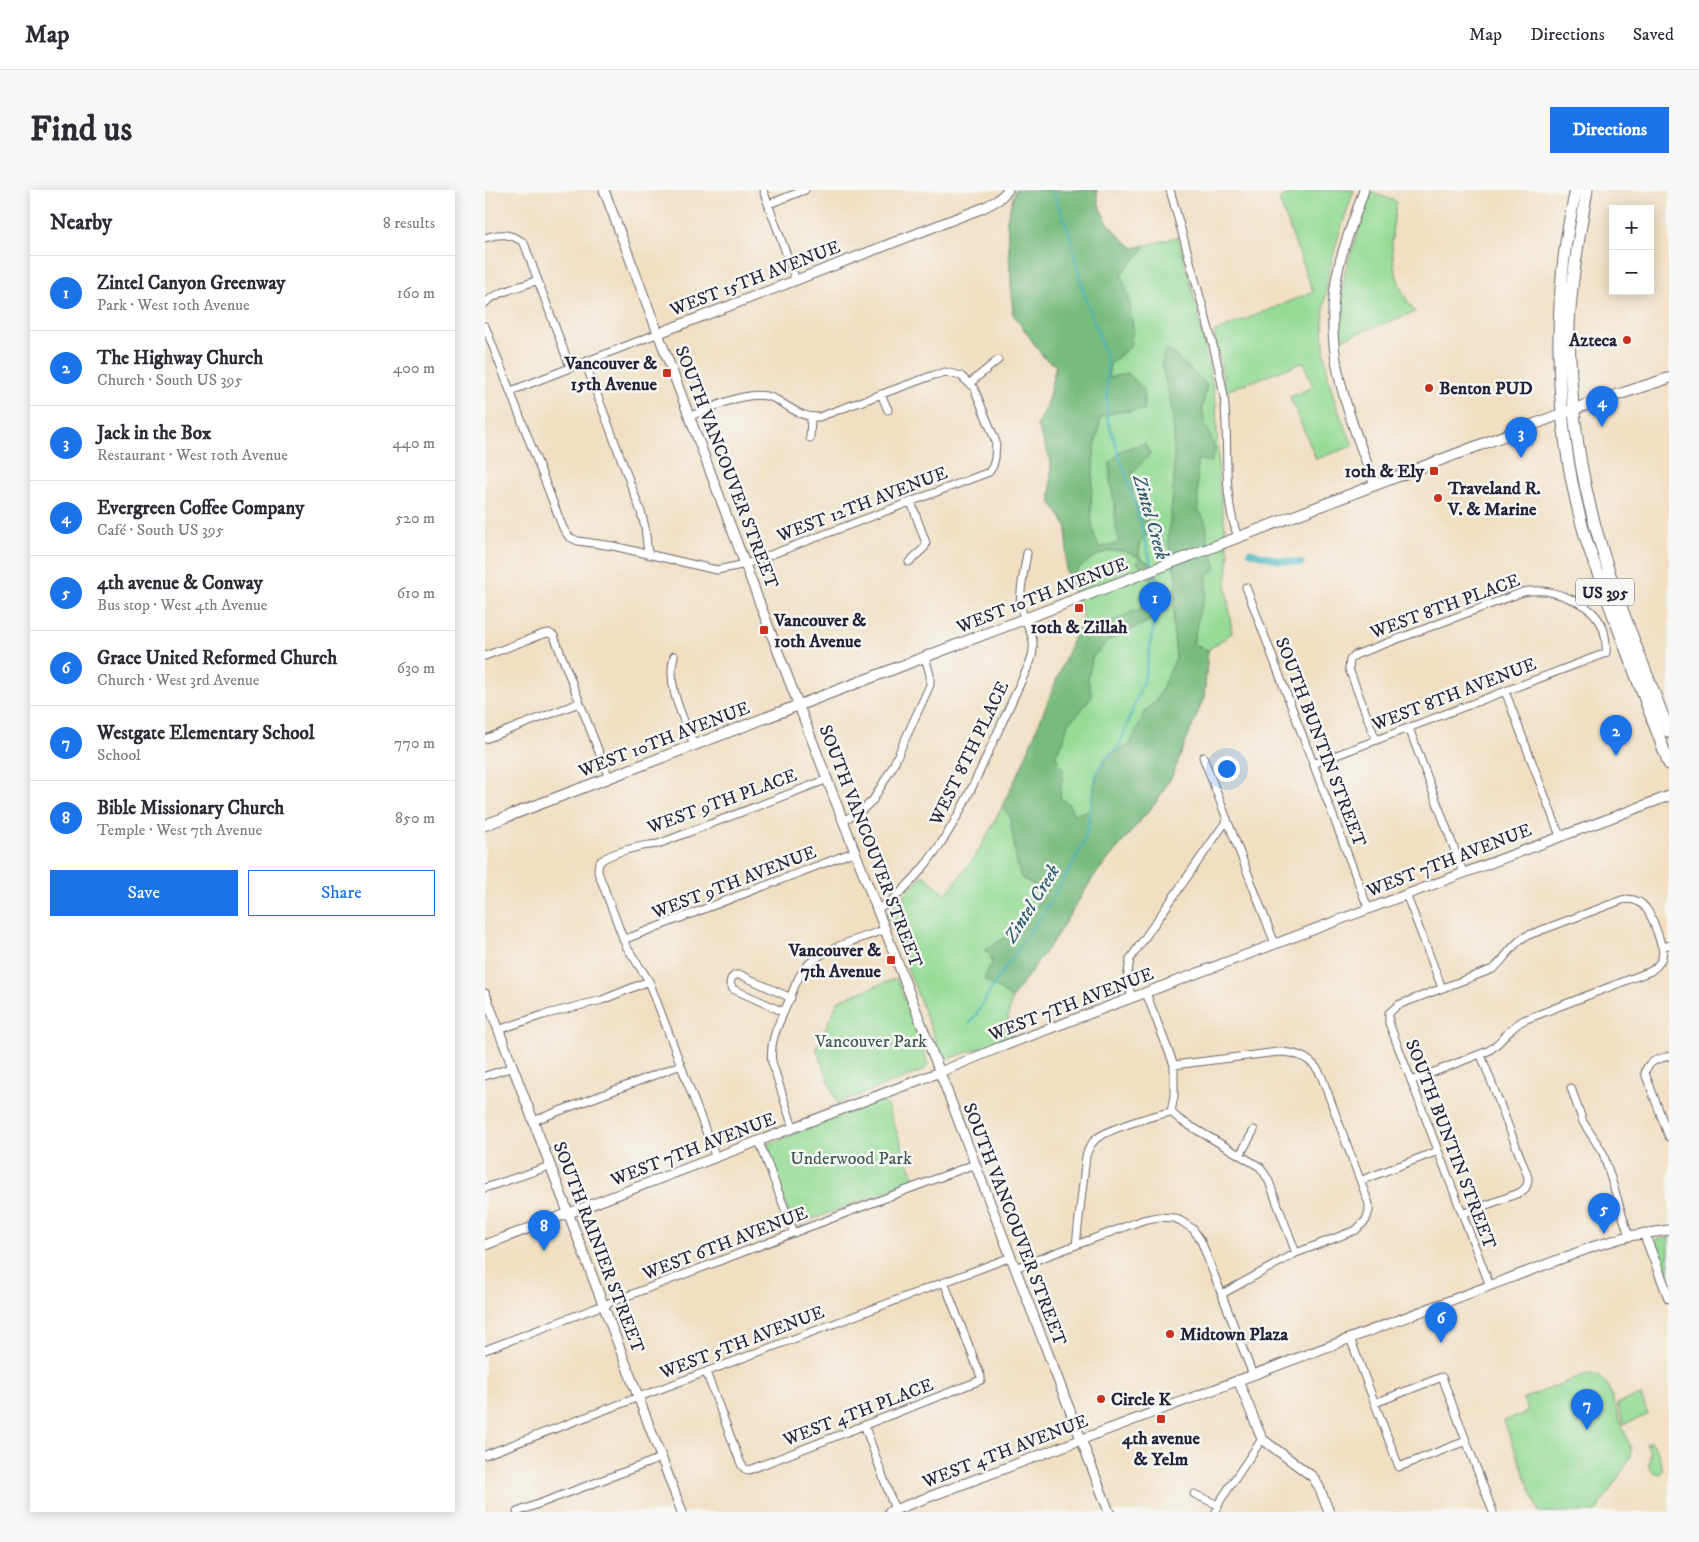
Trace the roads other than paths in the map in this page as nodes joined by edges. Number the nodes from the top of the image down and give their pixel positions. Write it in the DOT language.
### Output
graph roads {
  1 [pos="604,190"];
  2 [pos="763,190"];
  3 [pos="805,190"];
  4 [pos="1008,190"];
  5 [pos="1170,190"];
  6 [pos="1364,190"];
  7 [pos="1576,190"];
  8 [pos="1587,190"];
  9 [pos="769,204"];
  10 [pos="485,238"];
  11 [pos="538,280"];
  12 [pos="796,280"];
  13 [pos="485,303"];
  14 [pos="485,326"];
  15 [pos="659,333"];
  16 [pos="999,360"];
  17 [pos="585,362"];
  18 [pos="570,367"];
  19 [pos="1669,378"];
  20 [pos="970,383"];
  21 [pos="511,391"];
  22 [pos="881,394"];
  23 [pos="1574,409"];
  24 [pos="888,410"];
  25 [pos="1563,414"];
  26 [pos="690,416"];
  27 [pos="811,418"];
  28 [pos="810,438"];
  29 [pos="1375,485"];
  30 [pos="911,502"];
  31 [pos="1238,537"];
  32 [pos="1027,553"];
  33 [pos="648,554"];
  34 [pos="909,562"];
  35 [pos="745,564"];
  36 [pos="1246,587"];
  37 [pos="1026,618"];
  38 [pos="1606,653"];
  39 [pos="485,656"];
  40 [pos="674,656"];
  41 [pos="925,657"];
  42 [pos="1505,691"];
  43 [pos="579,703"];
  44 [pos="799,705"];
  45 [pos="1409,728"];
  46 [pos="1669,732"];
  47 [pos="485,739"];
  48 [pos="1376,740"];
  49 [pos="694,746"];
  50 [pos="1203,757"];
  51 [pos="1313,764"];
  52 [pos="1669,764"];
  53 [pos="609,778"];
  54 [pos="828,778"];
  55 [pos="1669,796"];
  56 [pos="844,820"];
  57 [pos="1227,820"];
  58 [pos="485,825"];
  59 [pos="1560,836"];
  60 [pos="856,851"];
  61 [pos="1463,872"];
  62 [pos="1406,894"];
  63 [pos="878,908"];
  64 [pos="1368,908"];
  65 [pos="886,929"];
  66 [pos="623,940"];
  67 [pos="1275,944"];
  68 [pos="1666,946"];
  69 [pos="649,981"];
  70 [pos="1442,988"];
  71 [pos="1146,993"];
  72 [pos="485,994"];
  73 [pos="791,998"];
  74 [pos="1132,998"];
  75 [pos="784,1012"];
  76 [pos="498,1030"];
  77 [pos="1481,1055"];
  78 [pos="1669,1056"];
  79 [pos="681,1065"];
  80 [pos="1174,1065"];
  81 [pos="513,1067"];
  82 [pos="940,1072"];
  83 [pos="485,1076"];
  84 [pos="1411,1081"];
  85 [pos="1571,1088"];
  86 [pos="1171,1112"];
  87 [pos="533,1121"];
  88 [pos="793,1128"];
  89 [pos="1254,1130"];
  90 [pos="1669,1137"];
  91 [pos="759,1141"];
  92 [pos="1438,1151"];
  93 [pos="1240,1155"];
  94 [pos="716,1158"];
  95 [pos="975,1164"];
  96 [pos="550,1166"];
  97 [pos="1362,1180"];
  98 [pos="485,1188"];
  99 [pos="568,1214"];
  100 [pos="1462,1214"];
  101 [pos="1669,1230"];
  102 [pos="795,1232"];
  103 [pos="1644,1234"];
  104 [pos="1629,1236"];
  105 [pos="485,1245"];
  106 [pos="1076,1245"];
  107 [pos="1296,1253"];
  108 [pos="1011,1257"];
  109 [pos="1015,1268"];
  110 [pos="944,1282"];
  111 [pos="1490,1286"];
  112 [pos="1223,1294"];
  113 [pos="1669,1298"];
  114 [pos="603,1305"];
  115 [pos="1350,1338"];
  116 [pos="485,1350"];
  117 [pos="706,1372"];
  118 [pos="1253,1375"];
  119 [pos="1238,1380"];
  120 [pos="638,1398"];
  121 [pos="1375,1403"];
  122 [pos="865,1426"];
  123 [pos="1262,1439"];
  124 [pos="1081,1440"];
  125 [pos="1466,1441"];
  126 [pos="485,1455"];
  127 [pos="661,1458"];
  128 [pos="1194,1494"];
  129 [pos="1217,1509"];
  130 [pos="892,1511"];
  131 [pos="517,1512"];
  132 [pos="682,1512"];
  133 [pos="1109,1512"];
  134 [pos="1329,1512"];
  135 [pos="1493,1512"];
  1 -- 15 [label="street, SOUTH VANCOUVER STREET"];
  2 -- 9 [label="street"];
  3 -- 9 [label="street"];
  4 -- 12 [label="street, WEST 15TH AVENUE"];
  5 -- 31 [label="street"];
  6 -- 29 [label="street"];
  7 -- 25 [label="highway, US 395"];
  8 -- 23 [label="highway, US 395"];
  9 -- 12 [label="street"];
  10 -- 11 [label="street"];
  11 -- 13 [label="street"];
  11 -- 18 [label="street"];
  12 -- 15 [label="street, WEST 15TH AVENUE"];
  14 -- 21 [label="street"];
  15 -- 17 [label="street, WEST 15TH AVENUE"];
  15 -- 26 [label="street, SOUTH VANCOUVER STREET"];
  16 -- 20 [label="street"];
  17 -- 18 [label="street, WEST 15TH AVENUE"];
  17 -- 33 [label="street"];
  18 -- 21 [label="street, WEST 15TH AVENUE"];
  19 -- 23 [label="main road, WEST 10TH AVENUE"];
  20 -- 22 [label="street"];
  20 -- 30 [label="street, WEST 12TH AVENUE"];
  21 -- 33 [label="street, WEST 12TH AVENUE"];
  22 -- 24 [label="street"];
  22 -- 27 [label="street"];
  23 -- 25 [label="main road, WEST 10TH AVENUE"];
  23 -- 46 [label="highway, US 395"];
  25 -- 29 [label="main road, WEST 10TH AVENUE"];
  25 -- 52 [label="highway, US 395"];
  26 -- 27 [label="street"];
  26 -- 35 [label="street, SOUTH VANCOUVER STREET"];
  27 -- 28 [label="street"];
  29 -- 31 [label="main road, WEST 10TH AVENUE"];
  30 -- 34 [label="street"];
  30 -- 35 [label="street, WEST 12TH AVENUE"];
  31 -- 37 [label="main road, WEST 10TH AVENUE"];
  32 -- 37 [label="street, WEST 8TH PLACE"];
  33 -- 35 [label="street, WEST 12TH AVENUE"];
  35 -- 44 [label="street, SOUTH VANCOUVER STREET"];
  36 -- 51 [label="street, SOUTH BUNTIN STREET"];
  37 -- 41 [label="main road, WEST 10TH AVENUE"];
  37 -- 63 [label="street, WEST 8TH PLACE"];
  38 -- 42 [label="street, WEST 8TH AVENUE"];
  38 -- 48 [label="street, WEST 8TH PLACE"];
  39 -- 43 [label="street"];
  40 -- 49 [label="street"];
  41 -- 44 [label="main road, WEST 10TH AVENUE"];
  41 -- 56 [label="street"];
  42 -- 45 [label="street, WEST 8TH AVENUE"];
  42 -- 59 [label="street"];
  43 -- 47 [label="street"];
  43 -- 53 [label="street"];
  44 -- 49 [label="main road, WEST 10TH AVENUE"];
  44 -- 54 [label="street, SOUTH VANCOUVER STREET"];
  45 -- 48 [label="street, WEST 8TH AVENUE"];
  45 -- 61 [label="street"];
  48 -- 51 [label="street, WEST 8TH AVENUE"];
  49 -- 53 [label="main road, WEST 10TH AVENUE"];
  50 -- 57 [label="street"];
  51 -- 64 [label="street, SOUTH BUNTIN STREET"];
  53 -- 58 [label="main road, WEST 10TH AVENUE"];
  54 -- 56 [label="street, SOUTH VANCOUVER STREET"];
  54 -- 66 [label="street, WEST 9TH PLACE"];
  55 -- 59 [label="street, WEST 7TH AVENUE"];
  56 -- 60 [label="street, SOUTH VANCOUVER STREET"];
  57 -- 67 [label="street"];
  57 -- 74 [label="street"];
  59 -- 61 [label="street, WEST 7TH AVENUE"];
  60 -- 63 [label="street, SOUTH VANCOUVER STREET"];
  60 -- 66 [label="street, WEST 9TH AVENUE"];
  61 -- 62 [label="street, WEST 7TH AVENUE"];
  62 -- 64 [label="street, WEST 7TH AVENUE"];
  62 -- 70 [label="street"];
  63 -- 65 [label="street, SOUTH VANCOUVER STREET"];
  64 -- 67 [label="street, WEST 7TH AVENUE"];
  65 -- 73 [label="street"];
  65 -- 82 [label="street, SOUTH VANCOUVER STREET"];
  66 -- 69 [label="street"];
  67 -- 71 [label="street, WEST 7TH AVENUE"];
  68 -- 70 [label="street"];
  68 -- 77 [label="street"];
  69 -- 76 [label="street"];
  69 -- 79 [label="street"];
  70 -- 84 [label="street, SOUTH BUNTIN STREET"];
  71 -- 74 [label="street, WEST 7TH AVENUE"];
  71 -- 80 [label="street"];
  72 -- 76 [label="street, SOUTH RAINIER STREET"];
  73 -- 75 [label="street"];
  73 -- 75 [label="street"];
  74 -- 82 [label="street, WEST 7TH AVENUE"];
  75 -- 88 [label="street"];
  76 -- 81 [label="street, SOUTH RAINIER STREET"];
  77 -- 84 [label="street"];
  77 -- 100 [label="street"];
  78 -- 90 [label="street"];
  79 -- 87 [label="street"];
  79 -- 94 [label="street"];
  80 -- 86 [label="street"];
  80 -- 97 [label="street"];
  81 -- 83 [label="street"];
  81 -- 87 [label="street, SOUTH RAINIER STREET"];
  82 -- 88 [label="street, WEST 7TH AVENUE"];
  82 -- 95 [label="street, SOUTH VANCOUVER STREET"];
  84 -- 92 [label="street, SOUTH BUNTIN STREET"];
  85 -- 104 [label="street"];
  86 -- 93 [label="street"];
  86 -- 106 [label="street"];
  87 -- 96 [label="street, SOUTH RAINIER STREET"];
  88 -- 91 [label="street, WEST 7TH AVENUE"];
  89 -- 93 [label="street"];
  91 -- 94 [label="street, WEST 7TH AVENUE"];
  91 -- 102 [label="street"];
  92 -- 97 [label="street"];
  92 -- 100 [label="street, SOUTH BUNTIN STREET"];
  93 -- 107 [label="street"];
  94 -- 99 [label="street, WEST 7TH AVENUE"];
  95 -- 102 [label="street, WEST 6TH AVENUE"];
  95 -- 108 [label="street, SOUTH VANCOUVER STREET"];
  96 -- 98 [label="street"];
  96 -- 99 [label="street, SOUTH RAINIER STREET"];
  97 -- 107 [label="street"];
  99 -- 105 [label="street, WEST 7TH AVENUE"];
  99 -- 114 [label="street, SOUTH RAINIER STREET"];
  100 -- 111 [label="street, SOUTH BUNTIN STREET"];
  101 -- 103 [label="street, WEST 4TH AVENUE"];
  102 -- 114 [label="street, WEST 6TH AVENUE"];
  103 -- 104 [label="street, WEST 4TH AVENUE"];
  103 -- 113 [label="street"];
  104 -- 111 [label="street, WEST 4TH AVENUE"];
  106 -- 109 [label="street"];
  106 -- 112 [label="street"];
  107 -- 112 [label="street"];
  108 -- 109 [label="street, SOUTH VANCOUVER STREET"];
  108 -- 110 [label="street, WEST 5TH AVENUE"];
  109 -- 124 [label="street, SOUTH VANCOUVER STREET"];
  110 -- 117 [label="street, WEST 5TH AVENUE"];
  110 -- 122 [label="street, WEST 4TH PLACE"];
  111 -- 115 [label="street, WEST 4TH AVENUE"];
  112 -- 118 [label="street"];
  114 -- 116 [label="street, WEST 6TH AVENUE"];
  114 -- 120 [label="street, SOUTH RAINIER STREET"];
  115 -- 118 [label="street, WEST 4TH AVENUE"];
  115 -- 121 [label="street"];
  117 -- 120 [label="street, WEST 5TH AVENUE"];
  117 -- 122 [label="street, WEST 4TH PLACE"];
  118 -- 119 [label="street, WEST 4TH AVENUE"];
  119 -- 123 [label="street"];
  119 -- 124 [label="street, WEST 4TH AVENUE"];
  120 -- 126 [label="street, WEST 5TH AVENUE"];
  120 -- 127 [label="street, SOUTH RAINIER STREET"];
  121 -- 125 [label="street"];
  121 -- 125 [label="street"];
  122 -- 130 [label="street"];
  123 -- 129 [label="street"];
  123 -- 134 [label="street"];
  124 -- 130 [label="street, WEST 4TH AVENUE"];
  124 -- 133 [label="street, SOUTH VANCOUVER STREET"];
  125 -- 135 [label="street"];
  127 -- 131 [label="street"];
  127 -- 132 [label="street, SOUTH RAINIER STREET"];
  128 -- 129 [label="street"];
}
